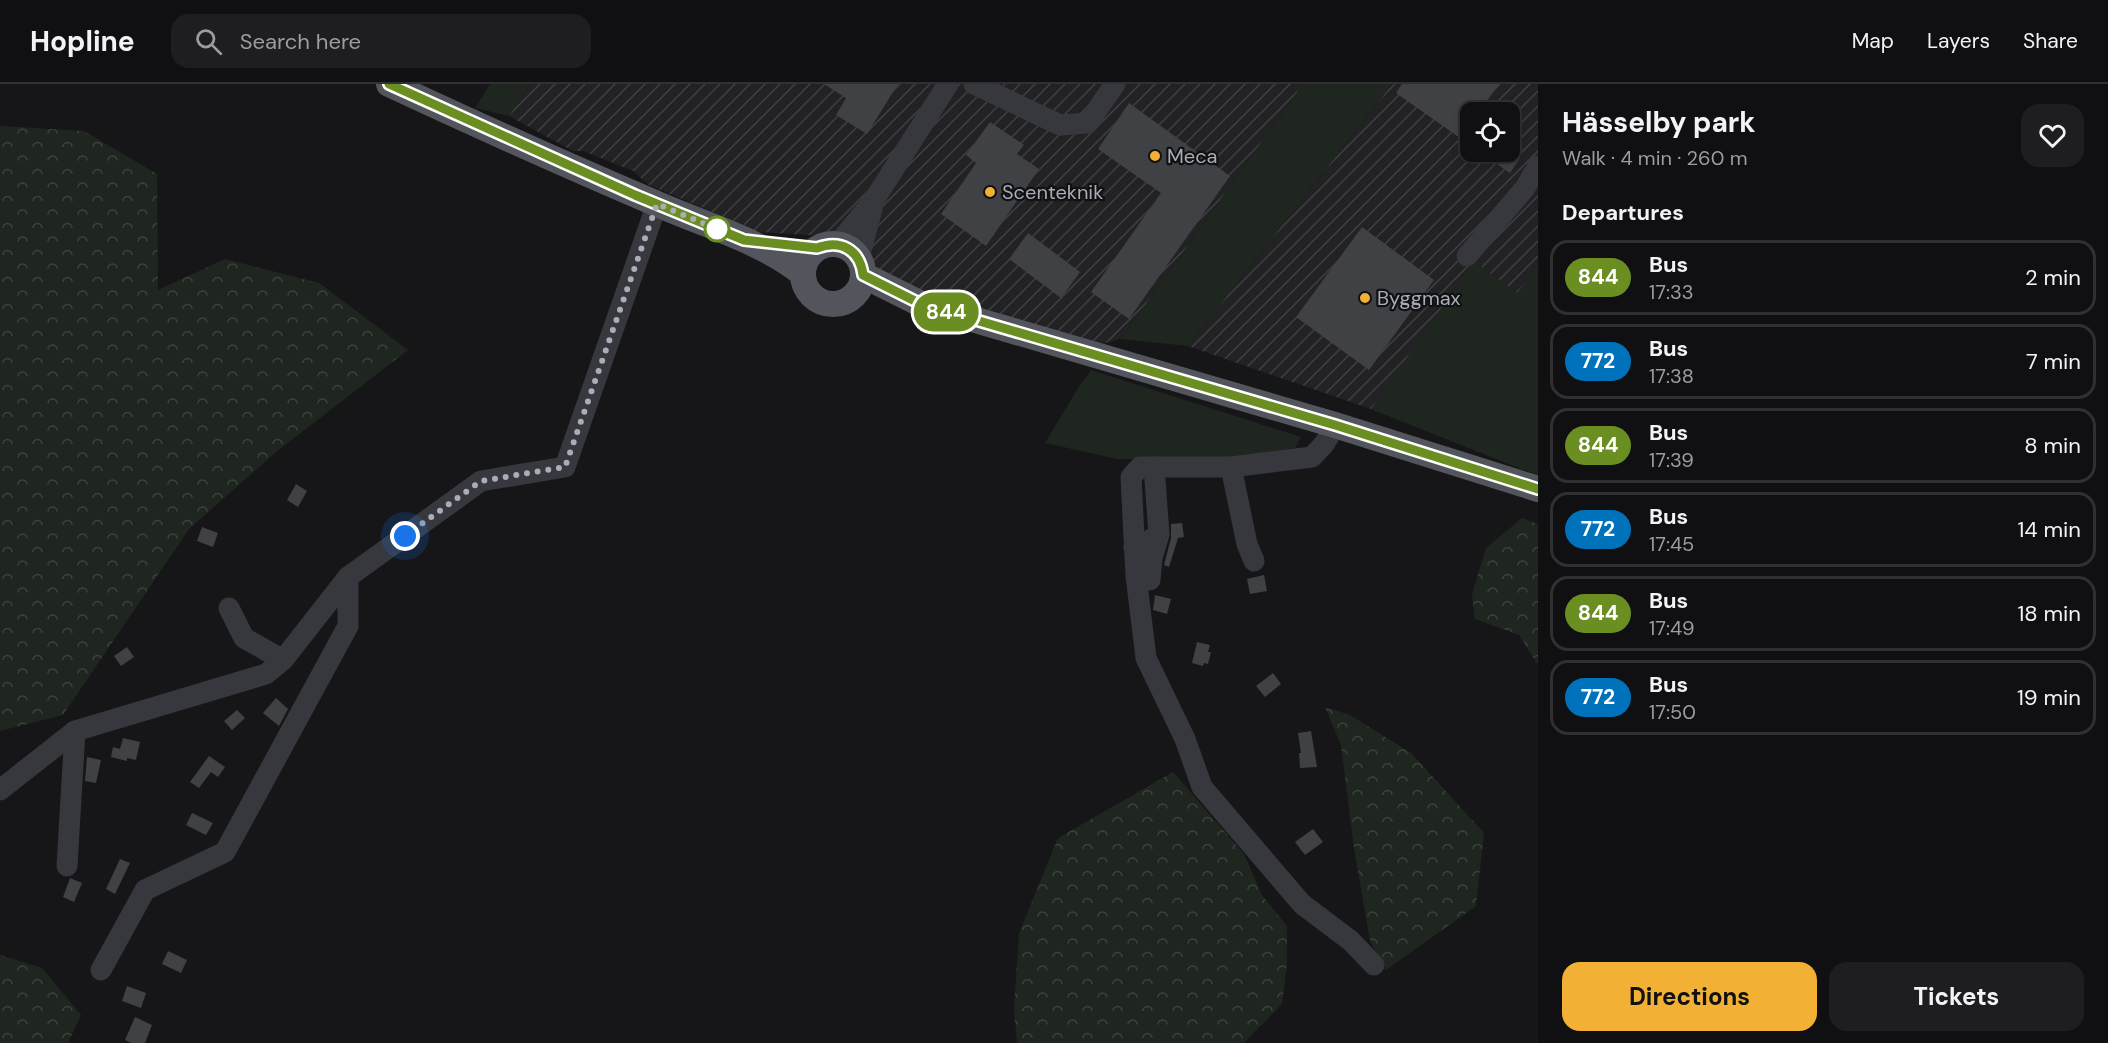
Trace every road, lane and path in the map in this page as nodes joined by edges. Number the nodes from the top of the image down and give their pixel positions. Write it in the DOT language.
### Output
graph roads {
  1 [pos="389,84"];
  2 [pos="948,84"];
  3 [pos="974,84"];
  4 [pos="1115,84"];
  5 [pos="1538,166"];
  6 [pos="874,200"];
  7 [pos="657,204"];
  8 [pos="744,240"];
  9 [pos="827,246"];
  10 [pos="1467,256"];
  11 [pos="861,266"];
  12 [pos="802,273"];
  13 [pos="847,301"];
  14 [pos="921,304"];
  15 [pos="1335,425"];
  16 [pos="1154,467"];
  17 [pos="1231,467"];
  18 [pos="1538,489"];
  19 [pos="1159,534"];
  20 [pos="1134,547"];
  21 [pos="1254,561"];
  22 [pos="348,577"];
  23 [pos="1150,580"];
  24 [pos="229,608"];
  25 [pos="283,660"];
  26 [pos="75,731"];
  27 [pos="0,790"];
  28 [pos="68,866"];
  29 [pos="1374,965"];
  30 [pos="101,970"];
  1 -- 7 [label="main road"];
  2 -- 6 [label="street"];
  3 -- 4 [label="street"];
  5 -- 10 [label="street"];
  6 -- 9 [label="street"];
  6 -- 11 [label="street"];
  7 -- 8 [label="main road"];
  7 -- 22 [label="street"];
  8 -- 9 [label="main road"];
  8 -- 12 [label="main road"];
  9 -- 11 [label="main road"];
  9 -- 12 [label="main road"];
  11 -- 13 [label="main road"];
  11 -- 14 [label="main road"];
  12 -- 13 [label="main road"];
  13 -- 14 [label="main road"];
  14 -- 15 [label="main road"];
  15 -- 17 [label="street"];
  15 -- 18 [label="main road"];
  16 -- 17 [label="street"];
  16 -- 19 [label="street"];
  16 -- 20 [label="street"];
  17 -- 21 [label="street"];
  19 -- 20 [label="street"];
  19 -- 23 [label="street"];
  20 -- 29 [label="street"];
  22 -- 25 [label="street"];
  22 -- 30 [label="street"];
  24 -- 25 [label="street"];
  25 -- 26 [label="street"];
  26 -- 27 [label="street"];
  26 -- 28 [label="street"];
}
